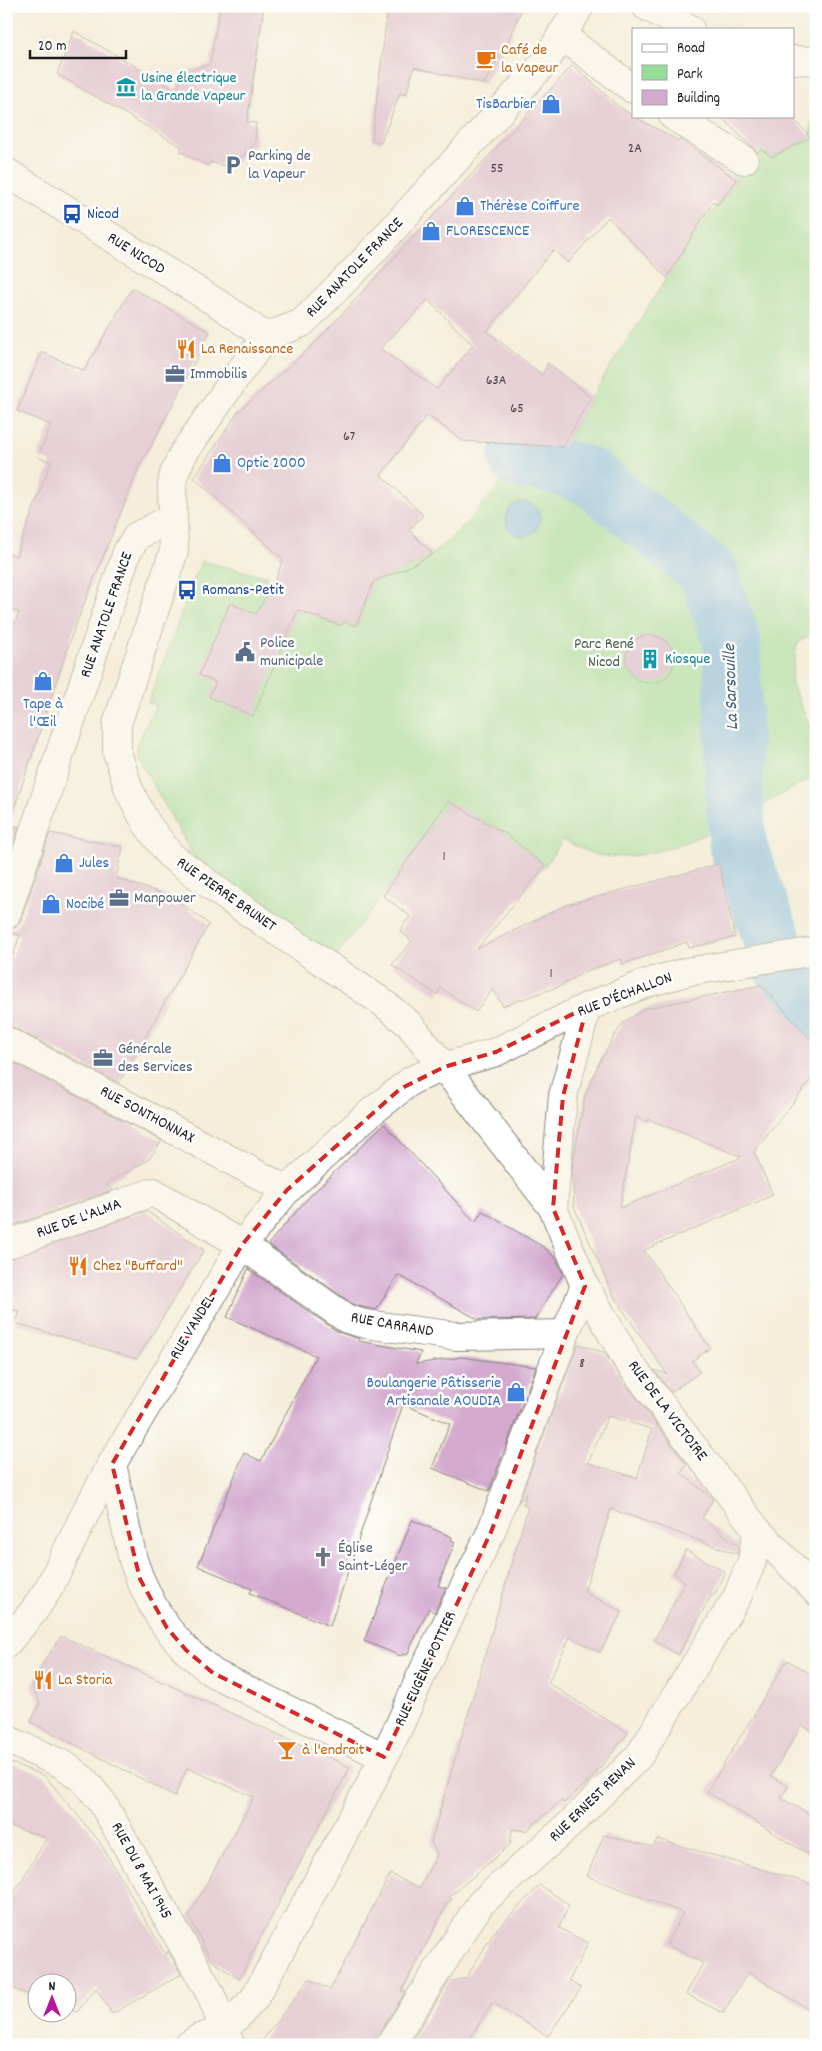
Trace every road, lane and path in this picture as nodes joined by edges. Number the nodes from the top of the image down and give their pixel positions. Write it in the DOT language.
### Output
graph roads {
  1 [pos="580,6"];
  2 [pos="646,6"];
  3 [pos="688,28"];
  4 [pos="561,35"];
  5 [pos="794,60"];
  6 [pos="816,61"];
  7 [pos="632,88"];
  8 [pos="676,118"];
  9 [pos="744,160"];
  10 [pos="6,172"];
  11 [pos="266,337"];
  12 [pos="172,518"];
  13 [pos="6,915"];
  14 [pos="809,952"];
  15 [pos="587,1008"];
  16 [pos="6,1041"];
  17 [pos="444,1067"];
  18 [pos="287,1190"];
  19 [pos="152,1192"];
  20 [pos="553,1208"];
  21 [pos="6,1245"];
  22 [pos="242,1245"];
  23 [pos="585,1286"];
  24 [pos="565,1334"];
  25 [pos="112,1464"];
  26 [pos="757,1530"];
  27 [pos="816,1591"];
  28 [pos="6,1644"];
  29 [pos="6,1738"];
  30 [pos="384,1758"];
  31 [pos="227,2037"];
  32 [pos="189,2045"];
  33 [pos="390,2045"];
  1 -- 4 [label="street, RUE ANATOLE FRANCE"];
  2 -- 3 [label="street"];
  4 -- 7 [label="street"];
  4 -- 11 [label="street, RUE ANATOLE FRANCE"];
  5 -- 6 [label="street"];
  8 -- 9 [label="street"];
  10 -- 11 [label="street, RUE NICOD"];
  11 -- 12 [label="street"];
  12 -- 13 [label="street, RUE ANATOLE FRANCE"];
  12 -- 17 [label="street, RUE PIERRE BRUNET"];
  14 -- 15 [label="street, RUE D'ÉCHALLON"];
  15 -- 17 [label="street, RUE D'ÉCHALLON"];
  15 -- 20 [label="street, RUE DE LA VICTOIRE"];
  16 -- 18 [label="street, RUE SONTHONNAX"];
  17 -- 18 [label="street, RUE VANDEL"];
  17 -- 20 [label="street, RUE DE LA VICTOIRE"];
  18 -- 22 [label="street, RUE VANDEL"];
  19 -- 21 [label="street, RUE DE L'ALMA"];
  19 -- 22 [label="street, RUE CARRAND"];
  20 -- 23 [label="street, RUE DE LA VICTOIRE"];
  22 -- 24 [label="street, RUE CARRAND"];
  22 -- 25 [label="street, RUE VANDEL"];
  23 -- 24 [label="street, RUE EUGÈNE POTTIER"];
  23 -- 26 [label="street, RUE DE LA VICTOIRE"];
  24 -- 30 [label="street, RUE EUGÈNE POTTIER"];
  25 -- 28 [label="street, RUE VANDEL"];
  25 -- 30 [label="street"];
  26 -- 27 [label="street, RUE DE LA VICTOIRE"];
  26 -- 33 [label="street, RUE ERNEST RENAN"];
  29 -- 31 [label="street, RUE DU 8 MAI 1945"];
  30 -- 31 [label="street, RUE EUGÈNE POTTIER"];
  31 -- 32 [label="street"];
}
